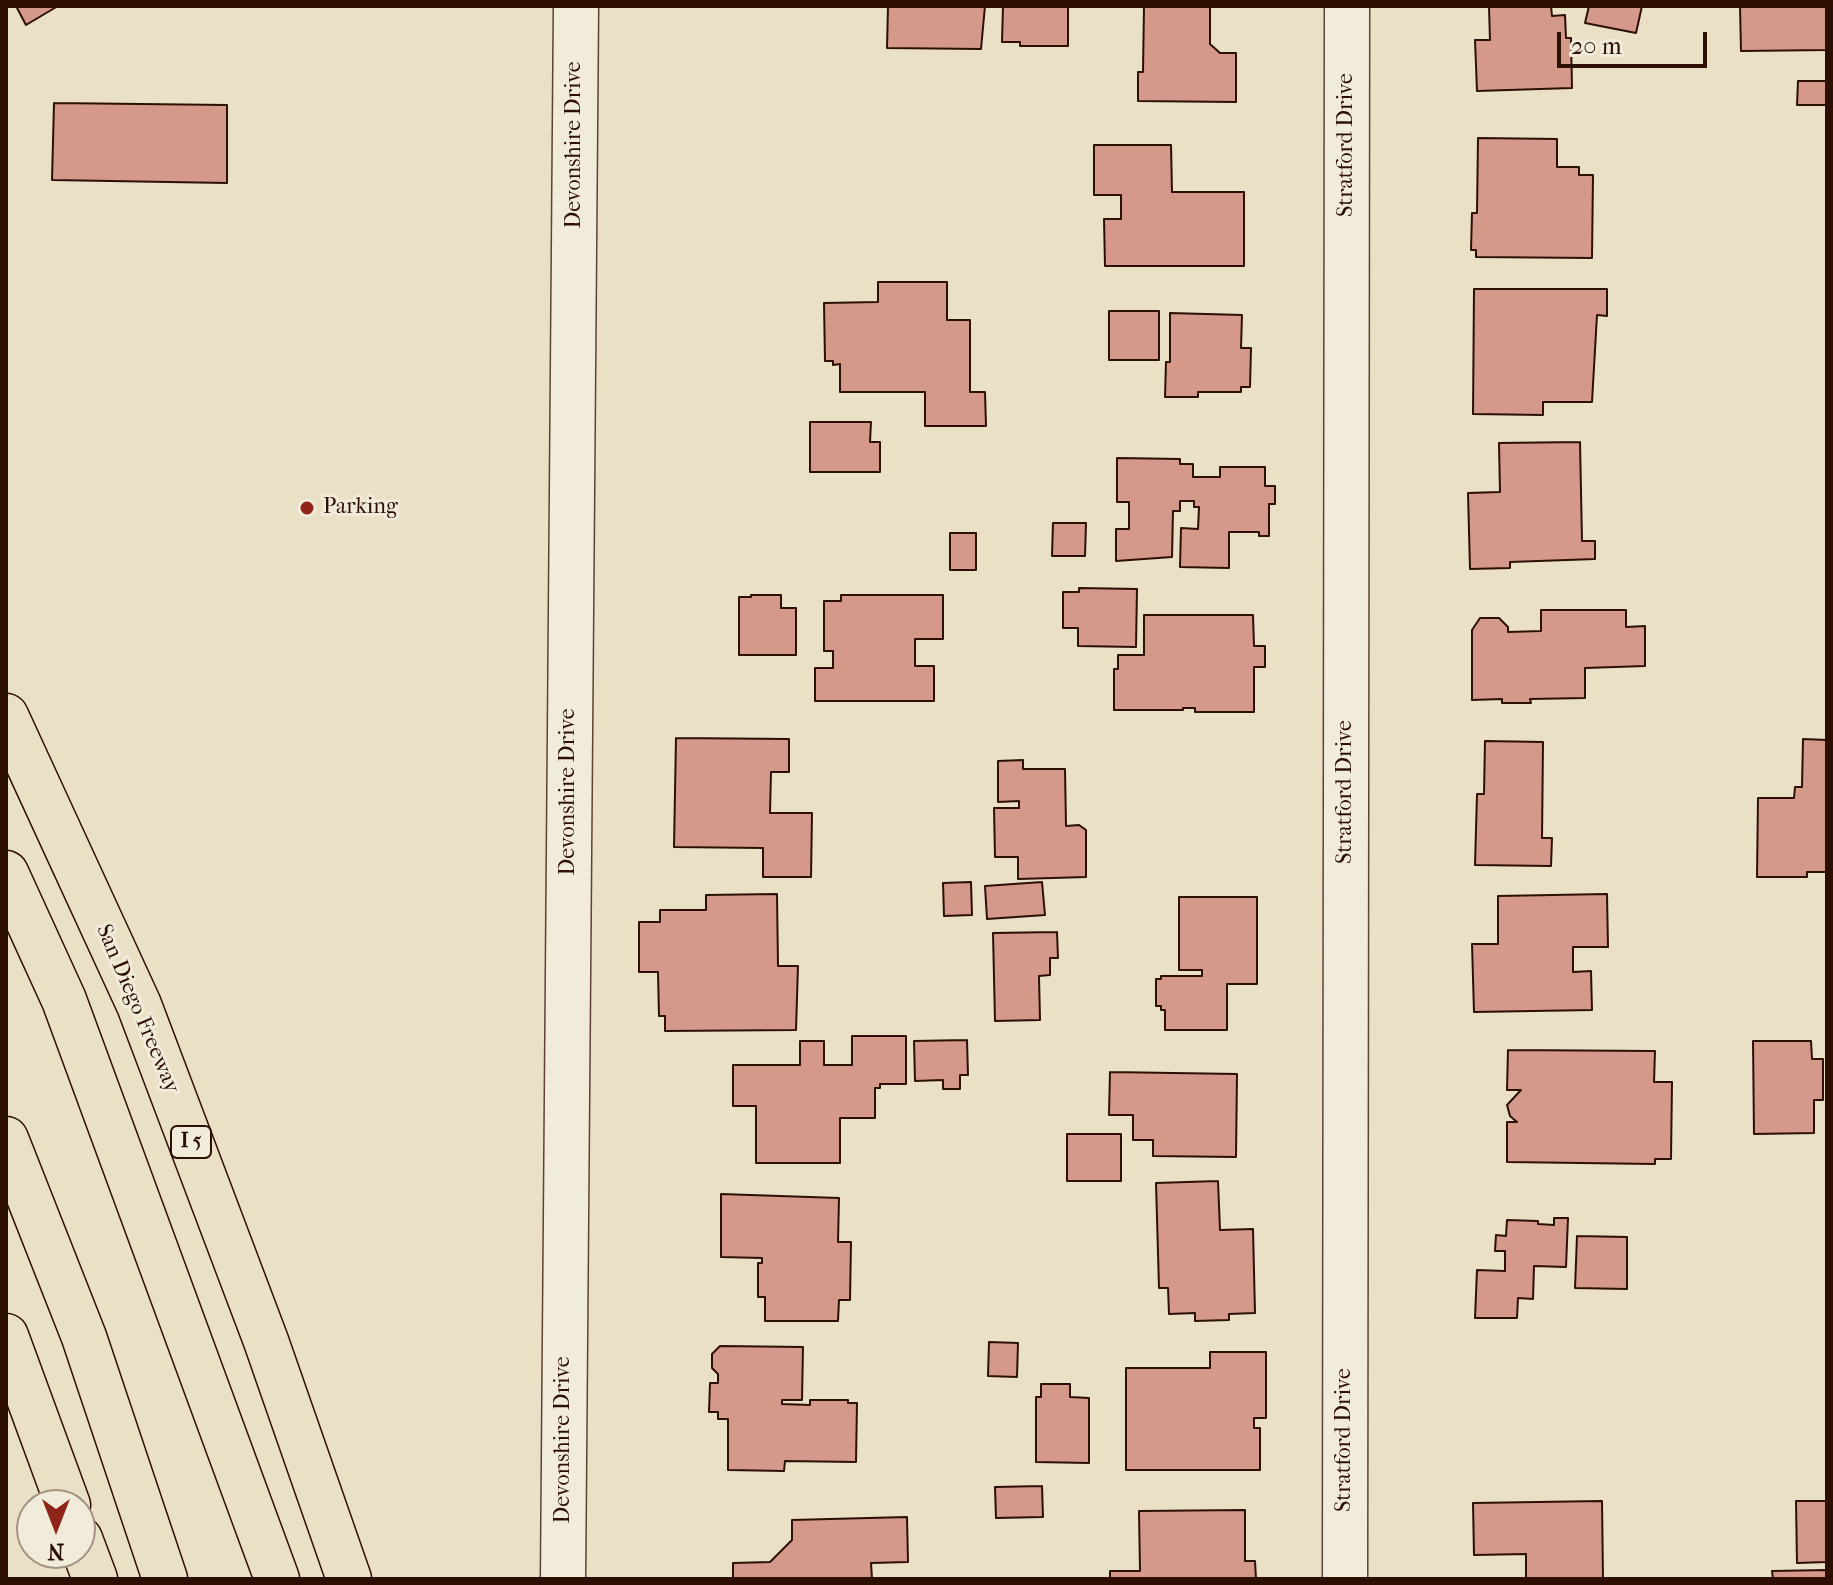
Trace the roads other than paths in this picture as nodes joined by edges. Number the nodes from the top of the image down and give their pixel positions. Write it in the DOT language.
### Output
graph roads {
  1 [pos="576,6"];
  2 [pos="1347,6"];
  3 [pos="6,716"];
  4 [pos="6,873"];
  5 [pos="6,1139"];
  6 [pos="6,1336"];
  7 [pos="62,1489"];
  8 [pos="165,1579"];
  9 [pos="277,1579"];
  10 [pos="349,1579"];
  11 [pos="563,1579"];
  12 [pos="1345,1579"];
  1 -- 11 [label="street, Devonshire Drive"];
  2 -- 12 [label="street, Stratford Drive"];
  3 -- 10 [label="highway, San Diego Freeway / I 5"];
  4 -- 9 [label="highway"];
  5 -- 8 [label="highway"];
  6 -- 7 [label="highway"];
}
